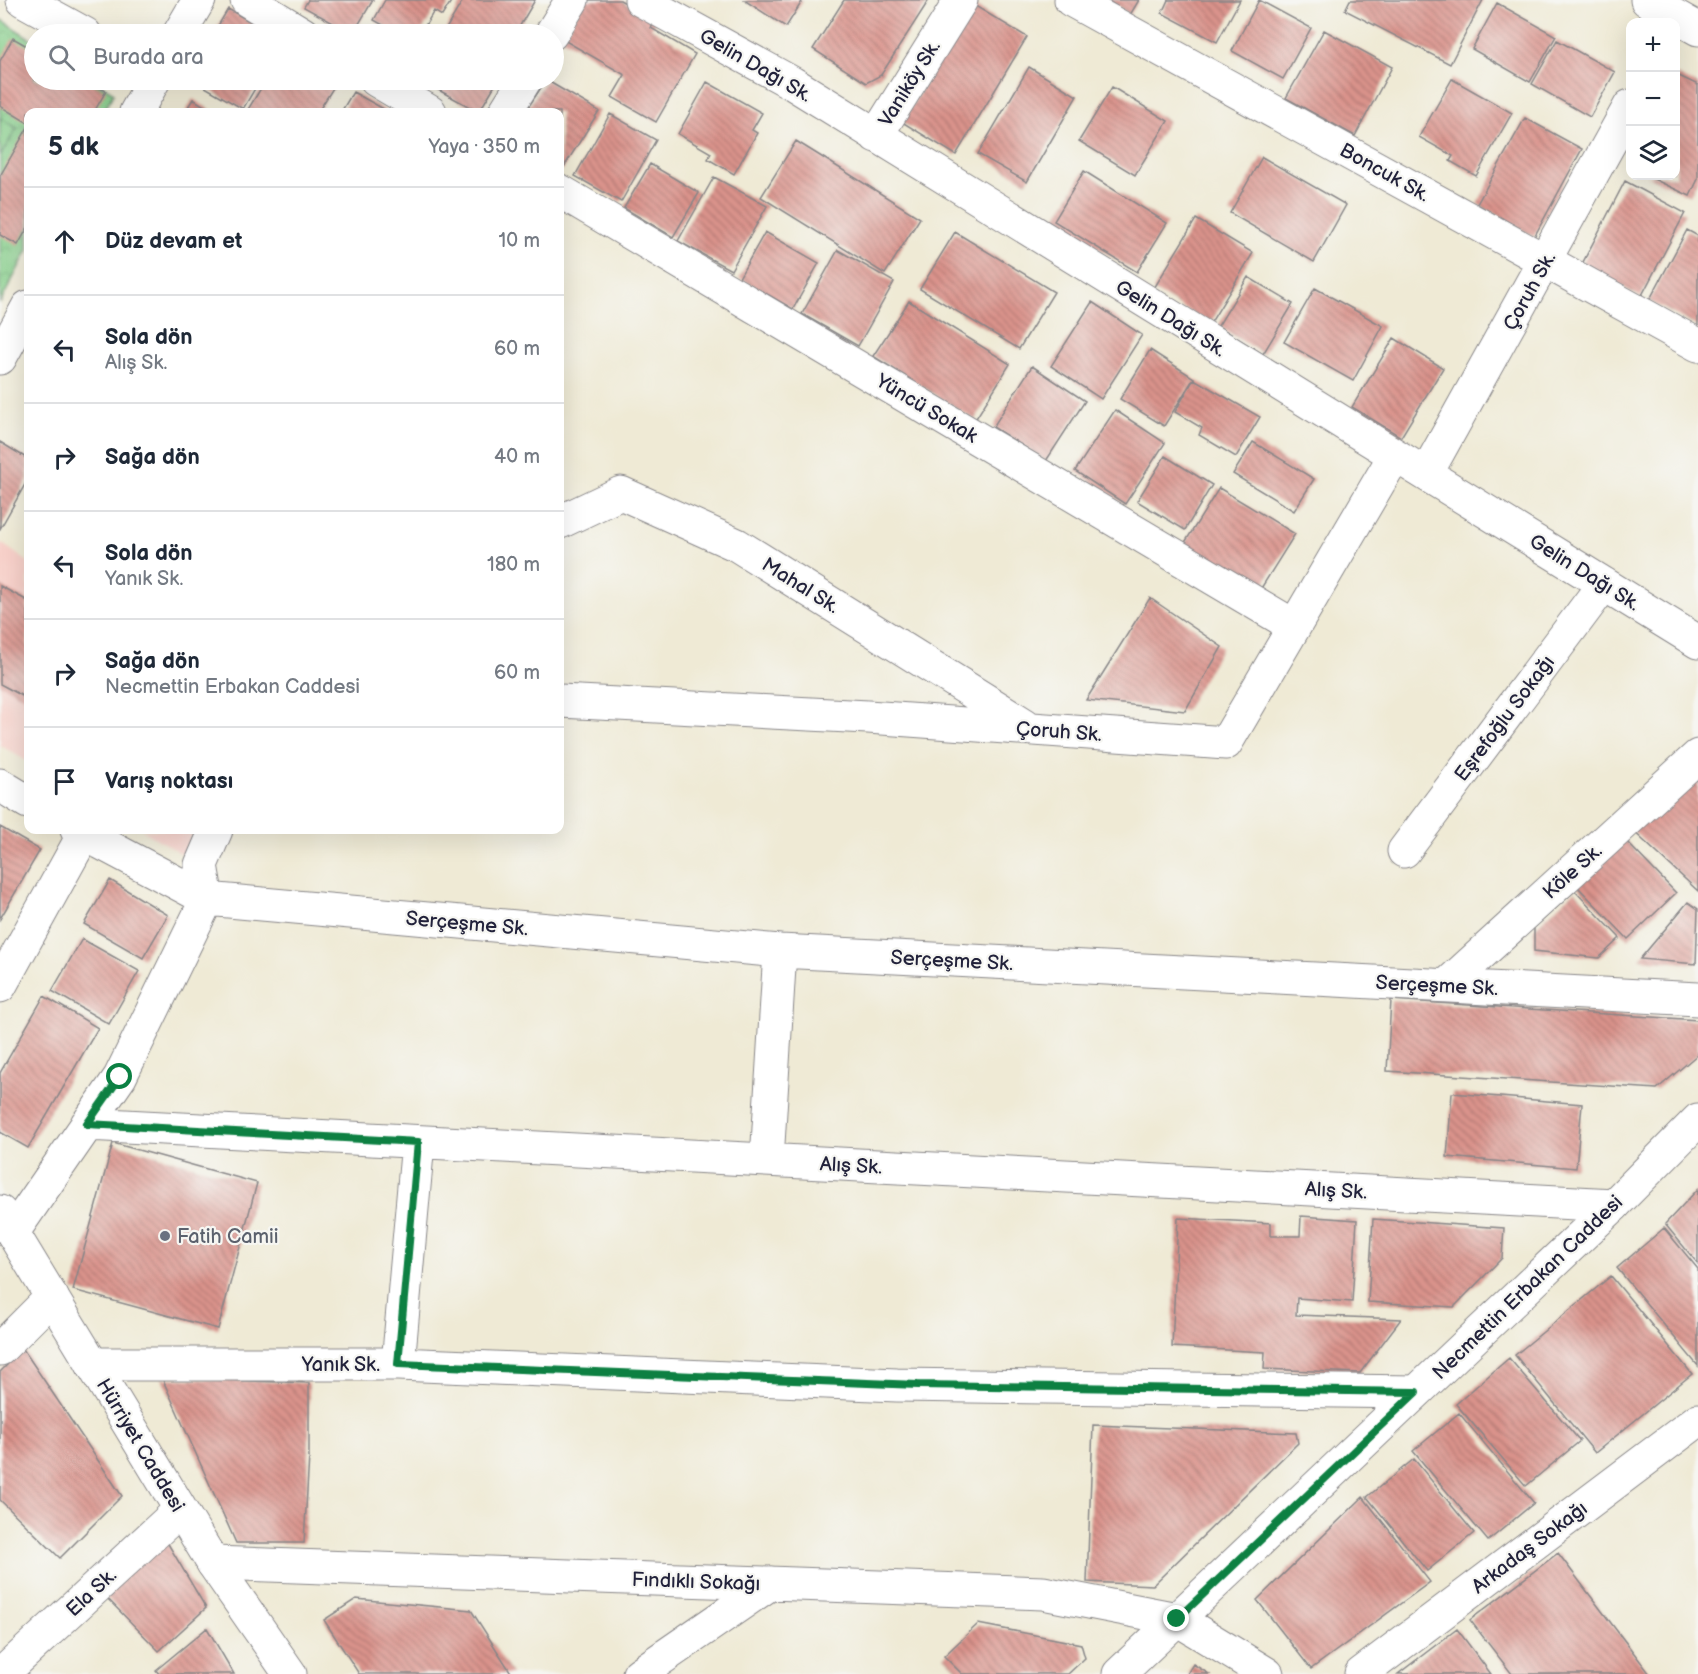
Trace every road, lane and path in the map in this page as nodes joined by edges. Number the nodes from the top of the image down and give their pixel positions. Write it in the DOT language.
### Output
graph roads {
  1 [pos="23,0"];
  2 [pos="199,0"];
  3 [pos="247,0"];
  4 [pos="572,0"];
  5 [pos="640,0"];
  6 [pos="961,0"];
  7 [pos="1071,0"];
  8 [pos="1647,0"];
  9 [pos="680,9"];
  10 [pos="67,24"];
  11 [pos="185,24"];
  12 [pos="287,24"];
  13 [pos="557,24"];
  14 [pos="1684,24"];
  15 [pos="148,90"];
  16 [pos="393,90"];
  17 [pos="519,90"];
  18 [pos="138,108"];
  19 [pos="423,108"];
  20 [pos="508,108"];
  21 [pos="1626,113"];
  22 [pos="876,136"];
  23 [pos="564,192"];
  24 [pos="1546,260"];
  25 [pos="24,314"];
  26 [pos="1698,345"];
  27 [pos="0,358"];
  28 [pos="1395,455"];
  29 [pos="1426,474"];
  30 [pos="564,520"];
  31 [pos="1604,584"];
  32 [pos="1294,626"];
  33 [pos="1698,642"];
  34 [pos="564,701"];
  35 [pos="1030,728"];
  36 [pos="1698,756"];
  37 [pos="0,785"];
  38 [pos="24,800"];
  39 [pos="79,834"];
  40 [pos="84,834"];
  41 [pos="214,834"];
  42 [pos="1404,852"];
  43 [pos="207,899"];
  44 [pos="780,951"];
  45 [pos="1447,985"];
  46 [pos="0,986"];
  47 [pos="1698,999"];
  48 [pos="1698,1120"];
  49 [pos="87,1124"];
  50 [pos="418,1142"];
  51 [pos="767,1160"];
  52 [pos="1614,1204"];
  53 [pos="7,1222"];
  54 [pos="52,1297"];
  55 [pos="0,1349"];
  56 [pos="92,1364"];
  57 [pos="398,1364"];
  58 [pos="1416,1392"];
  59 [pos="1698,1420"];
  60 [pos="180,1510"];
  61 [pos="213,1563"];
  62 [pos="771,1583"];
  63 [pos="1177,1619"];
  64 [pos="2,1674"];
  65 [pos="290,1674"];
  66 [pos="639,1674"];
  67 [pos="1119,1674"];
  68 [pos="1267,1674"];
  69 [pos="1361,1674"];
  1 -- 10 [label="street"];
  2 -- 11 [label="street"];
  3 -- 12 [label="street"];
  4 -- 13 [label="street"];
  5 -- 9 [label="street, Gelin Dağı Sk."];
  6 -- 22 [label="street, Vaniköy Sk."];
  7 -- 24 [label="street, Boncuk Sk."];
  8 -- 14 [label="street"];
  9 -- 22 [label="street, Gelin Dağı Sk."];
  15 -- 18 [label="street"];
  16 -- 19 [label="street"];
  17 -- 20 [label="street"];
  21 -- 24 [label="street, Çoruh Sk."];
  22 -- 28 [label="street, Gelin Dağı Sk."];
  23 -- 32 [label="street, Yüncü Sokak"];
  24 -- 26 [label="street, Boncuk Sk."];
  24 -- 29 [label="street, Çoruh Sk."];
  25 -- 27 [label="street"];
  28 -- 29 [label="street, Gelin Dağı Sk."];
  28 -- 32 [label="street, Çoruh Sk."];
  29 -- 31 [label="street, Gelin Dağı Sk."];
  30 -- 35 [label="street, Mahal Sk."];
  31 -- 33 [label="street, Gelin Dağı Sk."];
  31 -- 42 [label="street, Eşrefoğlu Sokağı"];
  32 -- 35 [label="street, Çoruh Sk."];
  34 -- 35 [label="street, Çoruh Sk."];
  36 -- 45 [label="street, Köle Sk."];
  37 -- 38 [label="street"];
  39 -- 46 [label="street"];
  40 -- 43 [label="street"];
  41 -- 43 [label="street"];
  43 -- 44 [label="street, Serçeşme Sk."];
  43 -- 49 [label="street"];
  44 -- 45 [label="street, Serçeşme Sk."];
  44 -- 51 [label="street"];
  45 -- 47 [label="street, Serçeşme Sk."];
  48 -- 52 [label="street, Necmettin Erbakan Caddesi"];
  49 -- 50 [label="street, Alış Sk."];
  49 -- 53 [label="street"];
  50 -- 51 [label="street, Alış Sk."];
  50 -- 57 [label="street"];
  51 -- 52 [label="street, Alış Sk."];
  52 -- 58 [label="street, Necmettin Erbakan Caddesi"];
  53 -- 54 [label="street, Hürriyet Caddesi"];
  54 -- 55 [label="street"];
  54 -- 56 [label="street, Hürriyet Caddesi"];
  56 -- 57 [label="street, Yanık Sk."];
  56 -- 60 [label="street, Hürriyet Caddesi"];
  57 -- 58 [label="street, Yanık Sk."];
  58 -- 63 [label="street, Necmettin Erbakan Caddesi"];
  59 -- 69 [label="street, Arkadaş Sokağı"];
  60 -- 61 [label="street, Hürriyet Caddesi"];
  60 -- 64 [label="street, Ela Sk."];
  61 -- 62 [label="street, Fındıklı Sokağı"];
  61 -- 65 [label="street, Hürriyet Caddesi"];
  62 -- 63 [label="street, Fındıklı Sokağı"];
  62 -- 66 [label="street"];
  63 -- 67 [label="street, Necmettin Erbakan Caddesi"];
  63 -- 68 [label="street"];
}
